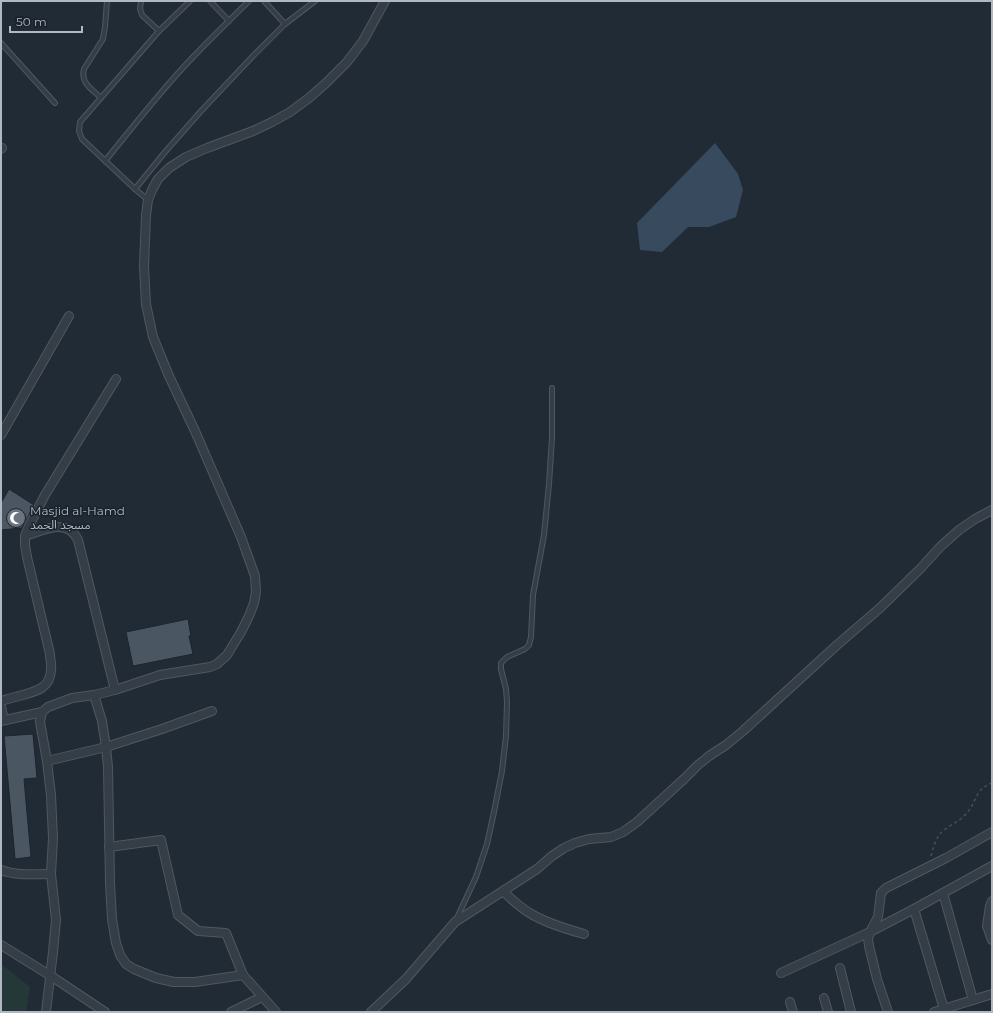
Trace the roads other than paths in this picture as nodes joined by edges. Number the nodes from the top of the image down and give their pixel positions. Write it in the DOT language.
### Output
graph roads {
  1 [pos="107,1"];
  2 [pos="141,1"];
  3 [pos="190,1"];
  4 [pos="210,1"];
  5 [pos="249,1"];
  6 [pos="264,1"];
  7 [pos="315,1"];
  8 [pos="385,1"];
  9 [pos="229,21"];
  10 [pos="286,24"];
  11 [pos="159,31"];
  12 [pos="1,43"];
  13 [pos="101,98"];
  14 [pos="55,103"];
  15 [pos="105,161"];
  16 [pos="135,189"];
  17 [pos="148,200"];
  18 [pos="69,316"];
  19 [pos="116,379"];
  20 [pos="552,388"];
  21 [pos="1,434"];
  22 [pos="992,510"];
  23 [pos="25,536"];
  24 [pos="114,690"];
  25 [pos="94,695"];
  26 [pos="1,701"];
  27 [pos="1,707"];
  28 [pos="212,711"];
  29 [pos="42,712"];
  30 [pos="2,720"];
  31 [pos="106,747"];
  32 [pos="47,761"];
  33 [pos="992,832"];
  34 [pos="109,847"];
  35 [pos="990,869"];
  36 [pos="1,870"];
  37 [pos="51,874"];
  38 [pos="503,891"];
  39 [pos="943,893"];
  40 [pos="992,901"];
  41 [pos="914,909"];
  42 [pos="455,922"];
  43 [pos="870,932"];
  44 [pos="584,934"];
  45 [pos="992,940"];
  46 [pos="1,945"];
  47 [pos="840,968"];
  48 [pos="781,973"];
  49 [pos="244,975"];
  50 [pos="51,976"];
  51 [pos="992,994"];
  52 [pos="262,996"];
  53 [pos="824,998"];
  54 [pos="973,1000"];
  55 [pos="790,1002"];
  56 [pos="944,1009"];
  57 [pos="46,1012"];
  58 [pos="105,1012"];
  59 [pos="231,1012"];
  60 [pos="276,1012"];
  61 [pos="371,1012"];
  62 [pos="792,1012"];
  63 [pos="828,1012"];
  64 [pos="851,1012"];
  65 [pos="888,1012"];
  66 [pos="934,1012"];
  1 -- 13 [label="lane"];
  2 -- 11 [label="lane"];
  3 -- 11 [label="lane"];
  4 -- 9 [label="lane"];
  5 -- 9 [label="lane"];
  6 -- 10 [label="lane"];
  7 -- 10 [label="lane"];
  8 -- 17 [label="street"];
  9 -- 15 [label="lane"];
  10 -- 16 [label="lane"];
  11 -- 13 [label="lane"];
  12 -- 14 [label="lane"];
  13 -- 15 [label="lane"];
  15 -- 16 [label="lane"];
  16 -- 17 [label="lane"];
  17 -- 24 [label="street"];
  18 -- 21 [label="street"];
  19 -- 23 [label="street"];
  20 -- 42 [label="lane"];
  22 -- 38 [label="street"];
  23 -- 24 [label="street"];
  23 -- 26 [label="street"];
  24 -- 25 [label="street"];
  25 -- 29 [label="street"];
  25 -- 31 [label="street"];
  27 -- 30 [label="street"];
  28 -- 31 [label="street"];
  29 -- 30 [label="street"];
  29 -- 32 [label="street"];
  31 -- 32 [label="street"];
  31 -- 34 [label="street"];
  32 -- 37 [label="street"];
  33 -- 43 [label="street"];
  34 -- 49 [label="street"];
  34 -- 49 [label="street"];
  35 -- 39 [label="street"];
  36 -- 37 [label="street"];
  37 -- 50 [label="street"];
  38 -- 42 [label="street"];
  38 -- 44 [label="street"];
  39 -- 41 [label="street"];
  39 -- 54 [label="street"];
  40 -- 45 [label="street"];
  41 -- 43 [label="street"];
  41 -- 56 [label="street"];
  42 -- 61 [label="street"];
  43 -- 48 [label="street"];
  43 -- 65 [label="street"];
  46 -- 50 [label="street"];
  47 -- 64 [label="street"];
  49 -- 52 [label="street"];
  50 -- 57 [label="street"];
  50 -- 58 [label="street"];
  51 -- 54 [label="street"];
  52 -- 59 [label="street"];
  52 -- 60 [label="street"];
  53 -- 63 [label="street"];
  54 -- 56 [label="street"];
  55 -- 62 [label="street"];
  56 -- 66 [label="street"];
}
